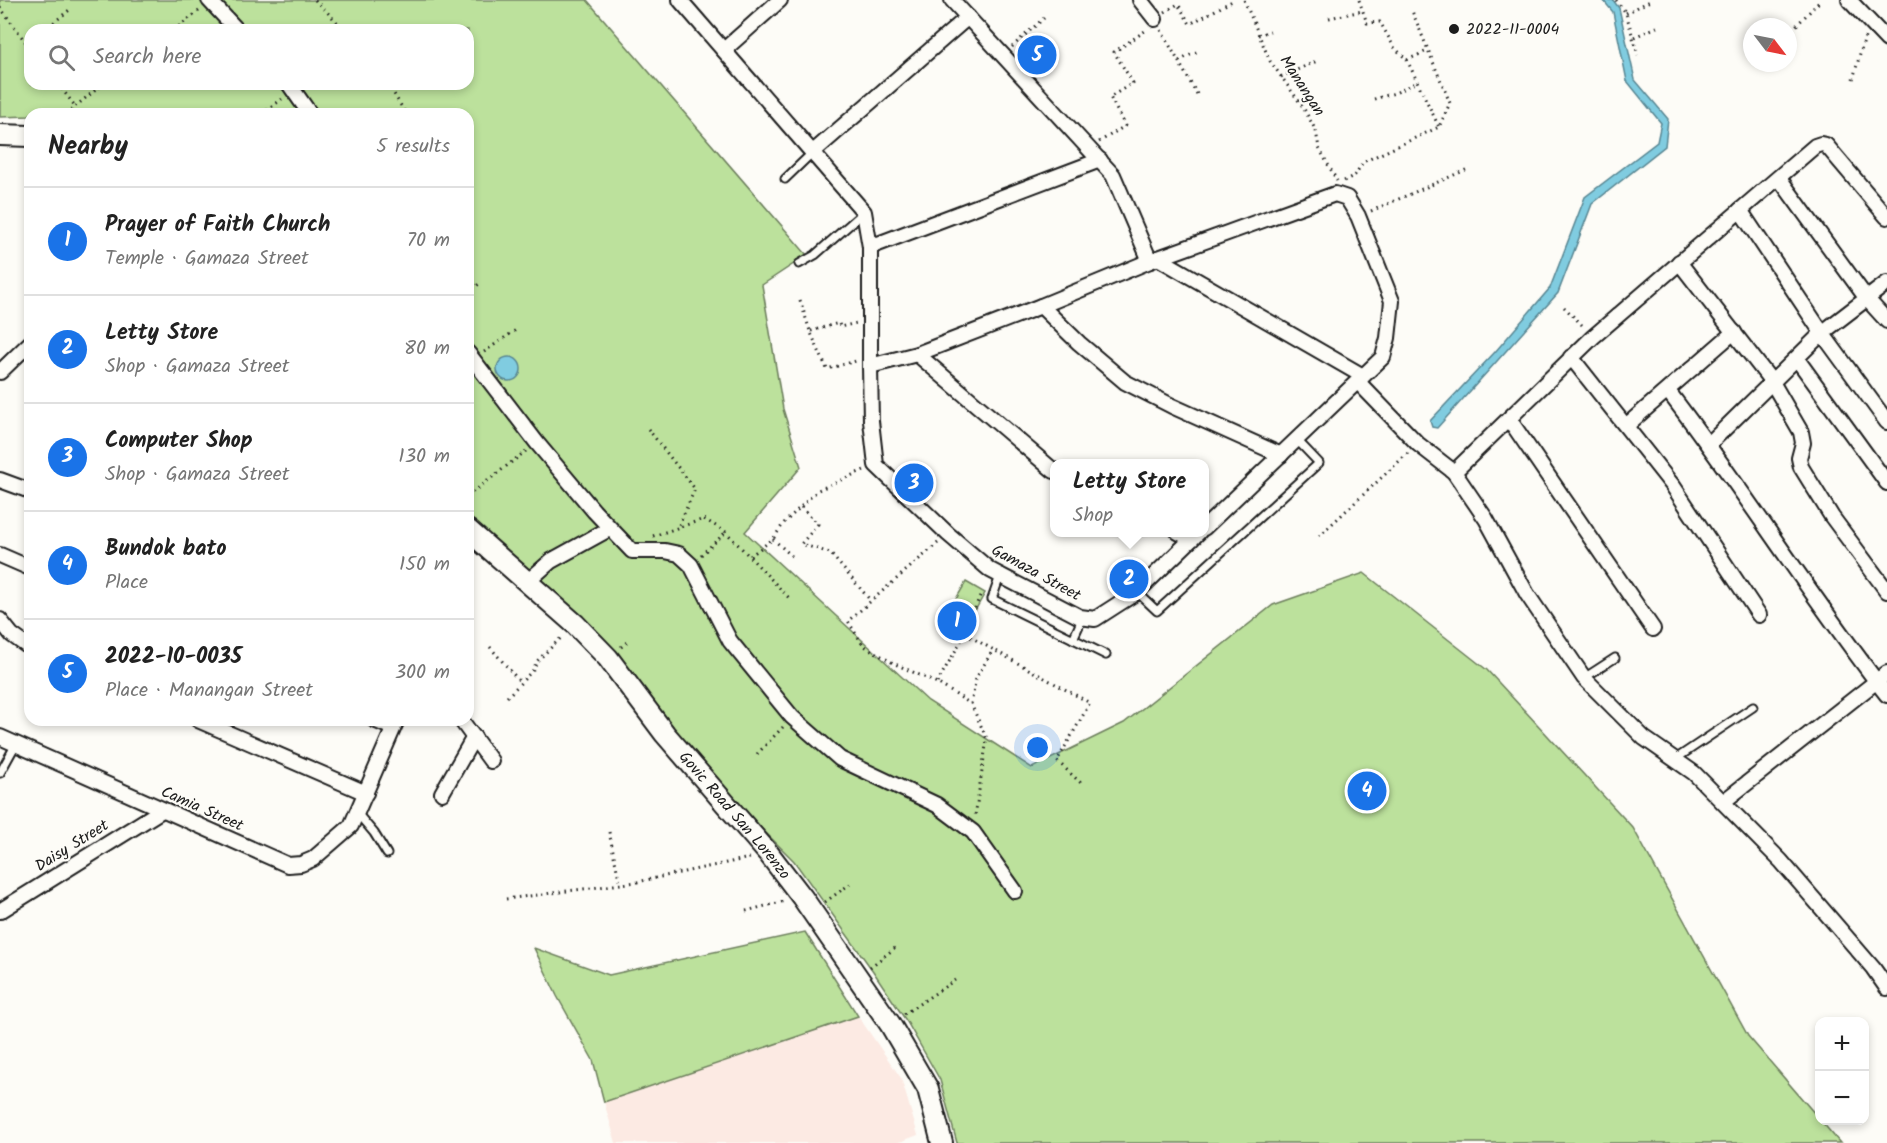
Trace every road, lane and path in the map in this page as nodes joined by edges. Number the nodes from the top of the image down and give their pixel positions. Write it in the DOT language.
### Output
graph roads {
  1 [pos="315,0"];
  2 [pos="680,0"];
  3 [pos="780,0"];
  4 [pos="952,0"];
  5 [pos="1140,0"];
  6 [pos="1234,0"];
  7 [pos="1244,0"];
  8 [pos="1359,0"];
  9 [pos="1616,0"];
  10 [pos="1652,0"];
  11 [pos="1821,0"];
  12 [pos="1849,0"];
  13 [pos="210,1"];
  14 [pos="0,7"];
  15 [pos="72,8"];
  16 [pos="1412,10"];
  17 [pos="1362,11"];
  18 [pos="1626,13"];
  19 [pos="968,17"];
  20 [pos="1044,18"];
  21 [pos="1329,18"];
  22 [pos="1155,20"];
  23 [pos="1870,21"];
  24 [pos="52,24"];
  25 [pos="181,24"];
  26 [pos="231,24"];
  27 [pos="339,24"];
  28 [pos="1797,25"];
  29 [pos="1657,27"];
  30 [pos="1270,31"];
  31 [pos="1258,35"];
  32 [pos="24,37"];
  33 [pos="1634,37"];
  34 [pos="1887,40"];
  35 [pos="724,50"];
  36 [pos="1200,51"];
  37 [pos="1427,51"];
  38 [pos="1004,54"];
  39 [pos="1638,55"];
  40 [pos="1407,60"];
  41 [pos="1179,61"];
  42 [pos="1317,61"];
  43 [pos="1281,77"];
  44 [pos="1853,78"];
  45 [pos="1418,82"];
  46 [pos="63,90"];
  47 [pos="95,90"];
  48 [pos="289,90"];
  49 [pos="294,90"];
  50 [pos="392,90"];
  51 [pos="1198,96"];
  52 [pos="1374,99"];
  53 [pos="75,106"];
  54 [pos="73,108"];
  55 [pos="269,108"];
  56 [pos="306,108"];
  57 [pos="402,108"];
  58 [pos="1439,127"];
  59 [pos="0,135"];
  60 [pos="24,136"];
  61 [pos="1089,148"];
  62 [pos="812,153"];
  63 [pos="1100,160"];
  64 [pos="1468,169"];
  65 [pos="1779,178"];
  66 [pos="785,179"];
  67 [pos="1740,210"];
  68 [pos="864,212"];
  69 [pos="1358,216"];
  70 [pos="1887,217"];
  71 [pos="870,247"];
  72 [pos="1154,259"];
  73 [pos="1679,262"];
  74 [pos="799,264"];
  75 [pos="1887,283"];
  76 [pos="479,284"];
  77 [pos="474,288"];
  78 [pos="1867,299"];
  79 [pos="800,300"];
  80 [pos="1041,306"];
  81 [pos="1564,307"];
  82 [pos="870,320"];
  83 [pos="1887,321"];
  84 [pos="516,330"];
  85 [pos="810,331"];
  86 [pos="1734,332"];
  87 [pos="1822,333"];
  88 [pos="1593,337"];
  89 [pos="24,350"];
  90 [pos="474,354"];
  91 [pos="917,354"];
  92 [pos="1571,357"];
  93 [pos="1797,359"];
  94 [pos="474,360"];
  95 [pos="870,362"];
  96 [pos="0,372"];
  97 [pos="1361,379"];
  98 [pos="1772,382"];
  99 [pos="1668,391"];
  100 [pos="1509,418"];
  101 [pos="1887,422"];
  102 [pos="1627,425"];
  103 [pos="648,429"];
  104 [pos="1297,440"];
  105 [pos="537,443"];
  106 [pos="1418,444"];
  107 [pos="1709,444"];
  108 [pos="1281,454"];
  109 [pos="876,465"];
  110 [pos="1050,468"];
  111 [pos="1454,472"];
  112 [pos="0,480"];
  113 [pos="1887,483"];
  114 [pos="24,489"];
  115 [pos="474,491"];
  116 [pos="801,506"];
  117 [pos="1209,523"];
  118 [pos="678,527"];
  119 [pos="609,529"];
  120 [pos="726,532"];
  121 [pos="948,534"];
  122 [pos="474,535"];
  123 [pos="1319,536"];
  124 [pos="1194,537"];
  125 [pos="773,539"];
  126 [pos="632,551"];
  127 [pos="0,555"];
  128 [pos="750,556"];
  129 [pos="794,558"];
  130 [pos="24,565"];
  131 [pos="691,565"];
  132 [pos="995,573"];
  133 [pos="526,583"];
  134 [pos="1887,591"];
  135 [pos="1137,592"];
  136 [pos="791,600"];
  137 [pos="871,601"];
  138 [pos="1759,615"];
  139 [pos="1083,617"];
  140 [pos="0,620"];
  141 [pos="575,624"];
  142 [pos="1653,629"];
  143 [pos="965,634"];
  144 [pos="1073,639"];
  145 [pos="24,644"];
  146 [pos="490,647"];
  147 [pos="993,650"];
  148 [pos="1106,655"];
  149 [pos="1615,658"];
  150 [pos="1882,677"];
  151 [pos="1584,678"];
  152 [pos="521,683"];
  153 [pos="937,683"];
  154 [pos="1887,695"];
  155 [pos="507,697"];
  156 [pos="971,704"];
  157 [pos="1753,707"];
  158 [pos="792,717"];
  159 [pos="212,726"];
  160 [pos="394,726"];
  161 [pos="466,726"];
  162 [pos="474,737"];
  163 [pos="0,738"];
  164 [pos="16,744"];
  165 [pos="757,754"];
  166 [pos="1674,760"];
  167 [pos="491,761"];
  168 [pos="0,773"];
  169 [pos="1082,784"];
  170 [pos="366,793"];
  171 [pos="442,793"];
  172 [pos="1723,802"];
  173 [pos="162,810"];
  174 [pos="357,813"];
  175 [pos="609,832"];
  176 [pos="973,832"];
  177 [pos="387,854"];
  178 [pos="769,854"];
  179 [pos="620,884"];
  180 [pos="850,884"];
  181 [pos="1016,891"];
  182 [pos="506,899"];
  183 [pos="807,904"];
  184 [pos="0,911"];
  185 [pos="746,911"];
  186 [pos="895,948"];
  187 [pos="856,977"];
  188 [pos="955,980"];
  189 [pos="1887,988"];
  190 [pos="890,1024"];
  191 [pos="942,1143"];
  1 -- 27 [label="path"];
  2 -- 35 [label="street"];
  3 -- 35 [label="street"];
  4 -- 19 [label="street"];
  5 -- 22 [label="street"];
  6 -- 22 [label="path"];
  7 -- 31 [label="path, Manangan"];
  8 -- 17 [label="path"];
  9 -- 18 [label="path"];
  10 -- 18 [label="path"];
  11 -- 28 [label="path"];
  12 -- 23 [label="street"];
  13 -- 25 [label="path"];
  13 -- 26 [label="street"];
  14 -- 32 [label="path"];
  15 -- 24 [label="path"];
  16 -- 37 [label="path"];
  17 -- 21 [label="path"];
  17 -- 40 [label="path"];
  18 -- 33 [label="path"];
  19 -- 38 [label="street"];
  19 -- 62 [label="street"];
  20 -- 38 [label="path"];
  23 -- 34 [label="street"];
  23 -- 44 [label="path"];
  29 -- 33 [label="path"];
  30 -- 31 [label="path"];
  31 -- 43 [label="path, Manangan"];
  33 -- 39 [label="path"];
  35 -- 62 [label="street"];
  36 -- 41 [label="path"];
  37 -- 40 [label="path"];
  37 -- 58 [label="path"];
  38 -- 61 [label="street"];
  40 -- 45 [label="path"];
  41 -- 51 [label="path"];
  41 -- 61 [label="path"];
  42 -- 43 [label="path"];
  43 -- 58 [label="path, Manangan"];
  45 -- 52 [label="path"];
  45 -- 58 [label="path"];
  46 -- 53 [label="path"];
  47 -- 53 [label="path"];
  48 -- 55 [label="path"];
  49 -- 56 [label="street"];
  50 -- 57 [label="path"];
  53 -- 54 [label="path"];
  59 -- 60 [label="main road"];
  61 -- 63 [label="street"];
  62 -- 66 [label="lane"];
  62 -- 68 [label="street"];
  63 -- 71 [label="street"];
  63 -- 72 [label="street"];
  64 -- 69 [label="path"];
  65 -- 67 [label="street"];
  65 -- 70 [label="street"];
  65 -- 78 [label="street"];
  67 -- 73 [label="street"];
  67 -- 87 [label="street"];
  68 -- 71 [label="street"];
  68 -- 74 [label="lane"];
  69 -- 72 [label="street"];
  69 -- 97 [label="street"];
  71 -- 82 [label="street"];
  72 -- 80 [label="street"];
  72 -- 97 [label="street"];
  73 -- 86 [label="street"];
  73 -- 88 [label="street"];
  75 -- 78 [label="street"];
  76 -- 77 [label="path"];
  78 -- 83 [label="street"];
  78 -- 87 [label="street"];
  79 -- 85 [label="path"];
  80 -- 91 [label="street"];
  80 -- 108 [label="street"];
  81 -- 88 [label="path"];
  82 -- 85 [label="path"];
  82 -- 95 [label="street"];
  84 -- 90 [label="path"];
  85 -- 95 [label="path"];
  86 -- 98 [label="street"];
  86 -- 99 [label="street"];
  87 -- 93 [label="street"];
  87 -- 101 [label="street"];
  88 -- 92 [label="street"];
  89 -- 96 [label="street"];
  91 -- 95 [label="street"];
  91 -- 110 [label="street"];
  92 -- 100 [label="street"];
  92 -- 102 [label="street"];
  93 -- 98 [label="street"];
  93 -- 113 [label="street"];
  94 -- 105 [label="street"];
  95 -- 109 [label="street"];
  97 -- 104 [label="street"];
  97 -- 106 [label="street"];
  98 -- 107 [label="street"];
  98 -- 134 [label="street"];
  99 -- 102 [label="street"];
  99 -- 107 [label="street"];
  100 -- 111 [label="street"];
  100 -- 142 [label="street"];
  102 -- 138 [label="street"];
  103 -- 118 [label="path"];
  104 -- 108 [label="street"];
  104 -- 135 [label="lane"];
  105 -- 115 [label="path"];
  105 -- 119 [label="street"];
  106 -- 111 [label="street"];
  106 -- 123 [label="path"];
  107 -- 150 [label="street"];
  108 -- 117 [label="street"];
  109 -- 116 [label="path"];
  109 -- 121 [label="street, Gamaza Street"];
  111 -- 151 [label="street"];
  112 -- 114 [label="street"];
  116 -- 125 [label="path"];
  116 -- 137 [label="path"];
  118 -- 120 [label="path"];
  118 -- 126 [label="path"];
  119 -- 126 [label="street"];
  119 -- 133 [label="street"];
  120 -- 128 [label="path"];
  120 -- 131 [label="path"];
  121 -- 132 [label="street, Gamaza Street"];
  121 -- 137 [label="path"];
  122 -- 133 [label="main road, Govic Road San Lorenzo"];
  124 -- 135 [label="street, Gamaza Street"];
  125 -- 128 [label="path"];
  125 -- 129 [label="path"];
  126 -- 131 [label="street"];
  127 -- 130 [label="street"];
  128 -- 136 [label="path"];
  131 -- 158 [label="street"];
  132 -- 139 [label="street, Gamaza Street"];
  132 -- 143 [label="path"];
  132 -- 144 [label="lane"];
  133 -- 141 [label="main road, Govic Road San Lorenzo"];
  135 -- 139 [label="street, Gamaza Street"];
  137 -- 153 [label="path"];
  139 -- 144 [label="lane"];
  140 -- 145 [label="street"];
  141 -- 152 [label="path"];
  141 -- 178 [label="main road, Govic Road San Lorenzo"];
  143 -- 147 [label="path"];
  143 -- 153 [label="path"];
  144 -- 148 [label="lane"];
  146 -- 152 [label="path"];
  147 -- 156 [label="path"];
  147 -- 169 [label="path"];
  149 -- 151 [label="lane"];
  150 -- 154 [label="street"];
  150 -- 172 [label="street"];
  151 -- 166 [label="street"];
  152 -- 155 [label="path"];
  153 -- 156 [label="path"];
  156 -- 176 [label="path"];
  157 -- 166 [label="lane"];
  158 -- 165 [label="path"];
  158 -- 176 [label="street"];
  159 -- 170 [label="street"];
  160 -- 170 [label="street, Camia Street"];
  161 -- 162 [label="street"];
  162 -- 167 [label="street"];
  162 -- 171 [label="street"];
  163 -- 164 [label="street, Camia Street"];
  164 -- 168 [label="lane"];
  164 -- 173 [label="street, Camia Street"];
  166 -- 172 [label="street"];
  170 -- 174 [label="street, Camia Street"];
  172 -- 189 [label="street"];
  173 -- 174 [label="street, Camia Street"];
  173 -- 184 [label="street, Daisy Street"];
  174 -- 177 [label="lane"];
  175 -- 179 [label="path"];
  176 -- 181 [label="street"];
  178 -- 179 [label="path"];
  178 -- 183 [label="main road, Govic Road San Lorenzo"];
  179 -- 182 [label="path"];
  180 -- 183 [label="path"];
  183 -- 185 [label="path"];
  183 -- 187 [label="main road, Govic Road San Lorenzo"];
  186 -- 187 [label="path"];
  187 -- 190 [label="main road, Govic Road San Lorenzo"];
  188 -- 190 [label="path"];
  190 -- 191 [label="main road, Govic Road San Lorenzo"];
}
